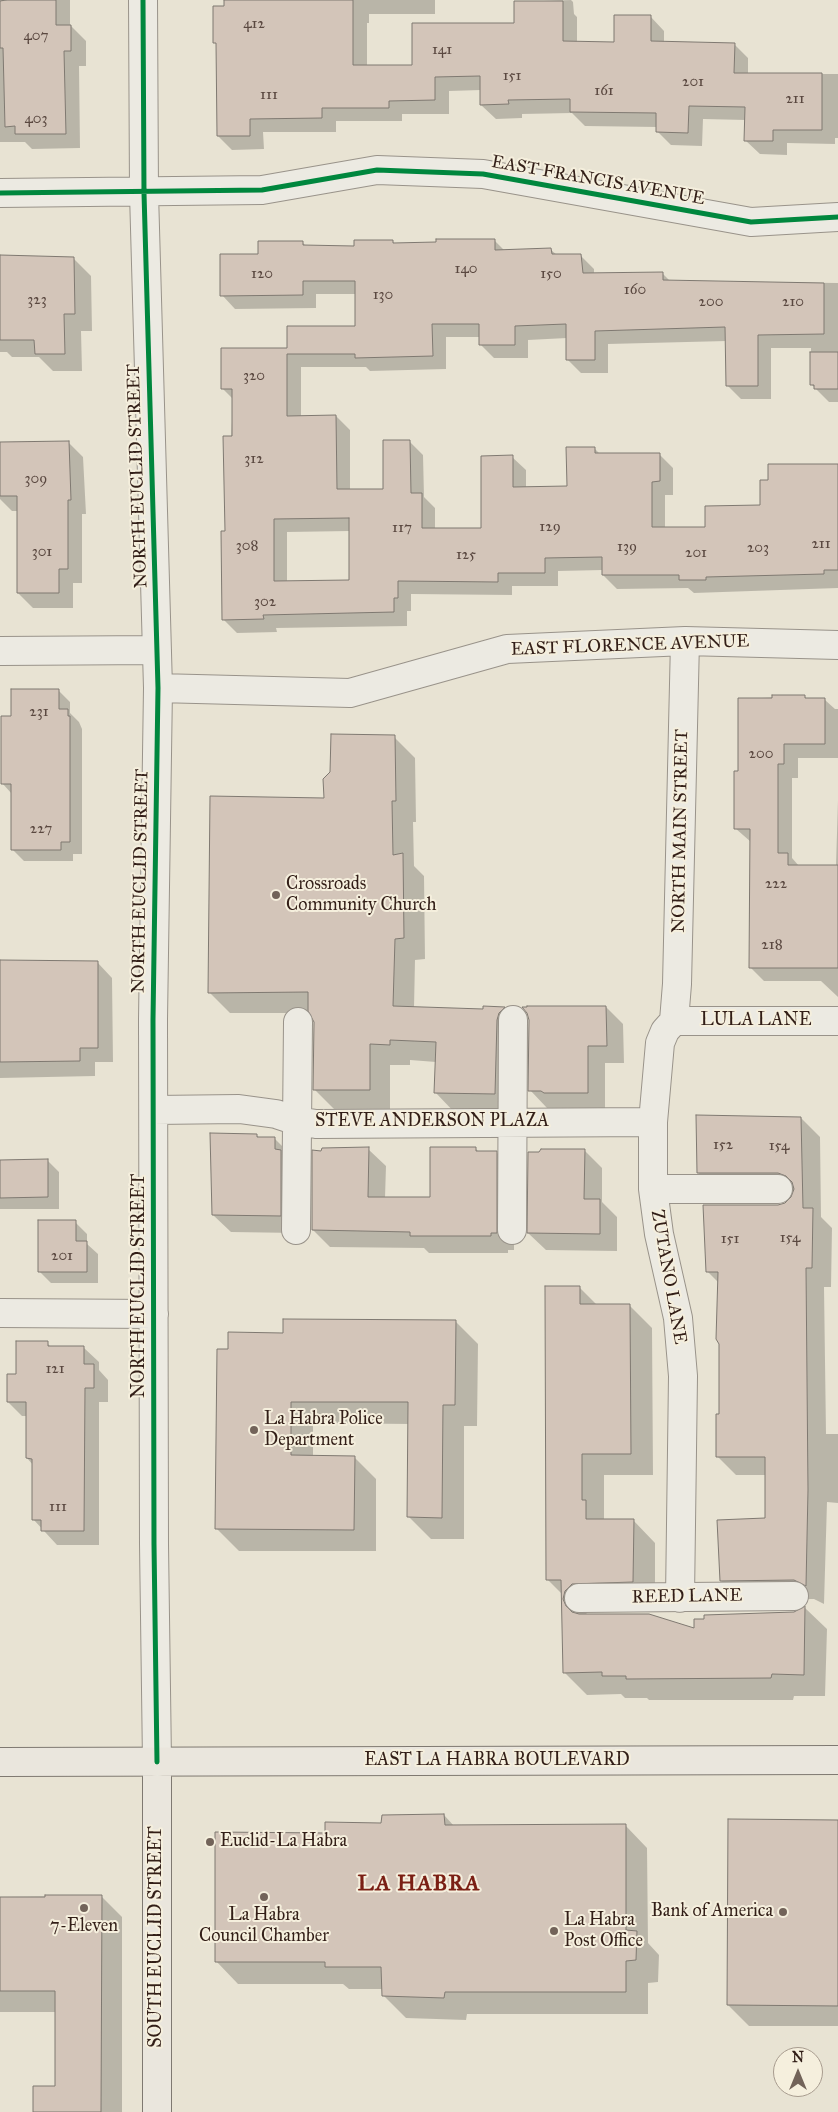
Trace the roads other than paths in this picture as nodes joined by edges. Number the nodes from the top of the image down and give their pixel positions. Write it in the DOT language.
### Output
graph roads {
  1 [pos="143,0"];
  2 [pos="0,193"];
  3 [pos="144,193"];
  4 [pos="838,217"];
  5 [pos="685,641"];
  6 [pos="838,645"];
  7 [pos="157,650"];
  8 [pos="0,651"];
  9 [pos="158,688"];
  10 [pos="513,1020"];
  11 [pos="838,1020"];
  12 [pos="674,1021"];
  13 [pos="298,1022"];
  14 [pos="154,1110"];
  15 [pos="297,1121"];
  16 [pos="653,1122"];
  17 [pos="512,1123"];
  18 [pos="653,1189"];
  19 [pos="778,1189"];
  20 [pos="296,1230"];
  21 [pos="512,1230"];
  22 [pos="0,1314"];
  23 [pos="154,1314"];
  24 [pos="794,1596"];
  25 [pos="579,1598"];
  26 [pos="680,1598"];
  27 [pos="838,1760"];
  28 [pos="0,1762"];
  29 [pos="157,1762"];
  30 [pos="157,2112"];
  1 -- 3 [label="street, NORTH EUCLID STREET"];
  2 -- 3 [label="street, EAST FRANCIS AVENUE"];
  3 -- 4 [label="street, EAST FRANCIS AVENUE"];
  3 -- 7 [label="street, NORTH EUCLID STREET"];
  5 -- 6 [label="street, EAST FLORENCE AVENUE"];
  5 -- 9 [label="street, EAST FLORENCE AVENUE"];
  5 -- 12 [label="street, NORTH MAIN STREET"];
  7 -- 8 [label="street"];
  7 -- 9 [label="street, NORTH EUCLID STREET"];
  9 -- 14 [label="street, NORTH EUCLID STREET"];
  10 -- 17 [label="street"];
  11 -- 12 [label="street, LULA LANE"];
  12 -- 16 [label="street, ZUTANO LANE"];
  13 -- 15 [label="street"];
  14 -- 15 [label="street, STEVE ANDERSON PLAZA"];
  14 -- 23 [label="street, NORTH EUCLID STREET"];
  15 -- 17 [label="street, STEVE ANDERSON PLAZA"];
  15 -- 20 [label="street"];
  16 -- 17 [label="street, STEVE ANDERSON PLAZA"];
  16 -- 18 [label="street, ZUTANO LANE"];
  17 -- 21 [label="street"];
  18 -- 19 [label="street"];
  18 -- 26 [label="street, ZUTANO LANE"];
  22 -- 23 [label="street"];
  23 -- 29 [label="street, NORTH EUCLID STREET"];
  24 -- 26 [label="street, REED LANE"];
  25 -- 26 [label="street, REED LANE"];
  27 -- 29 [label="main road, EAST LA HABRA BOULEVARD"];
  28 -- 29 [label="main road, EAST LA HABRA BOULEVARD"];
  29 -- 30 [label="main road, SOUTH EUCLID STREET"];
}
